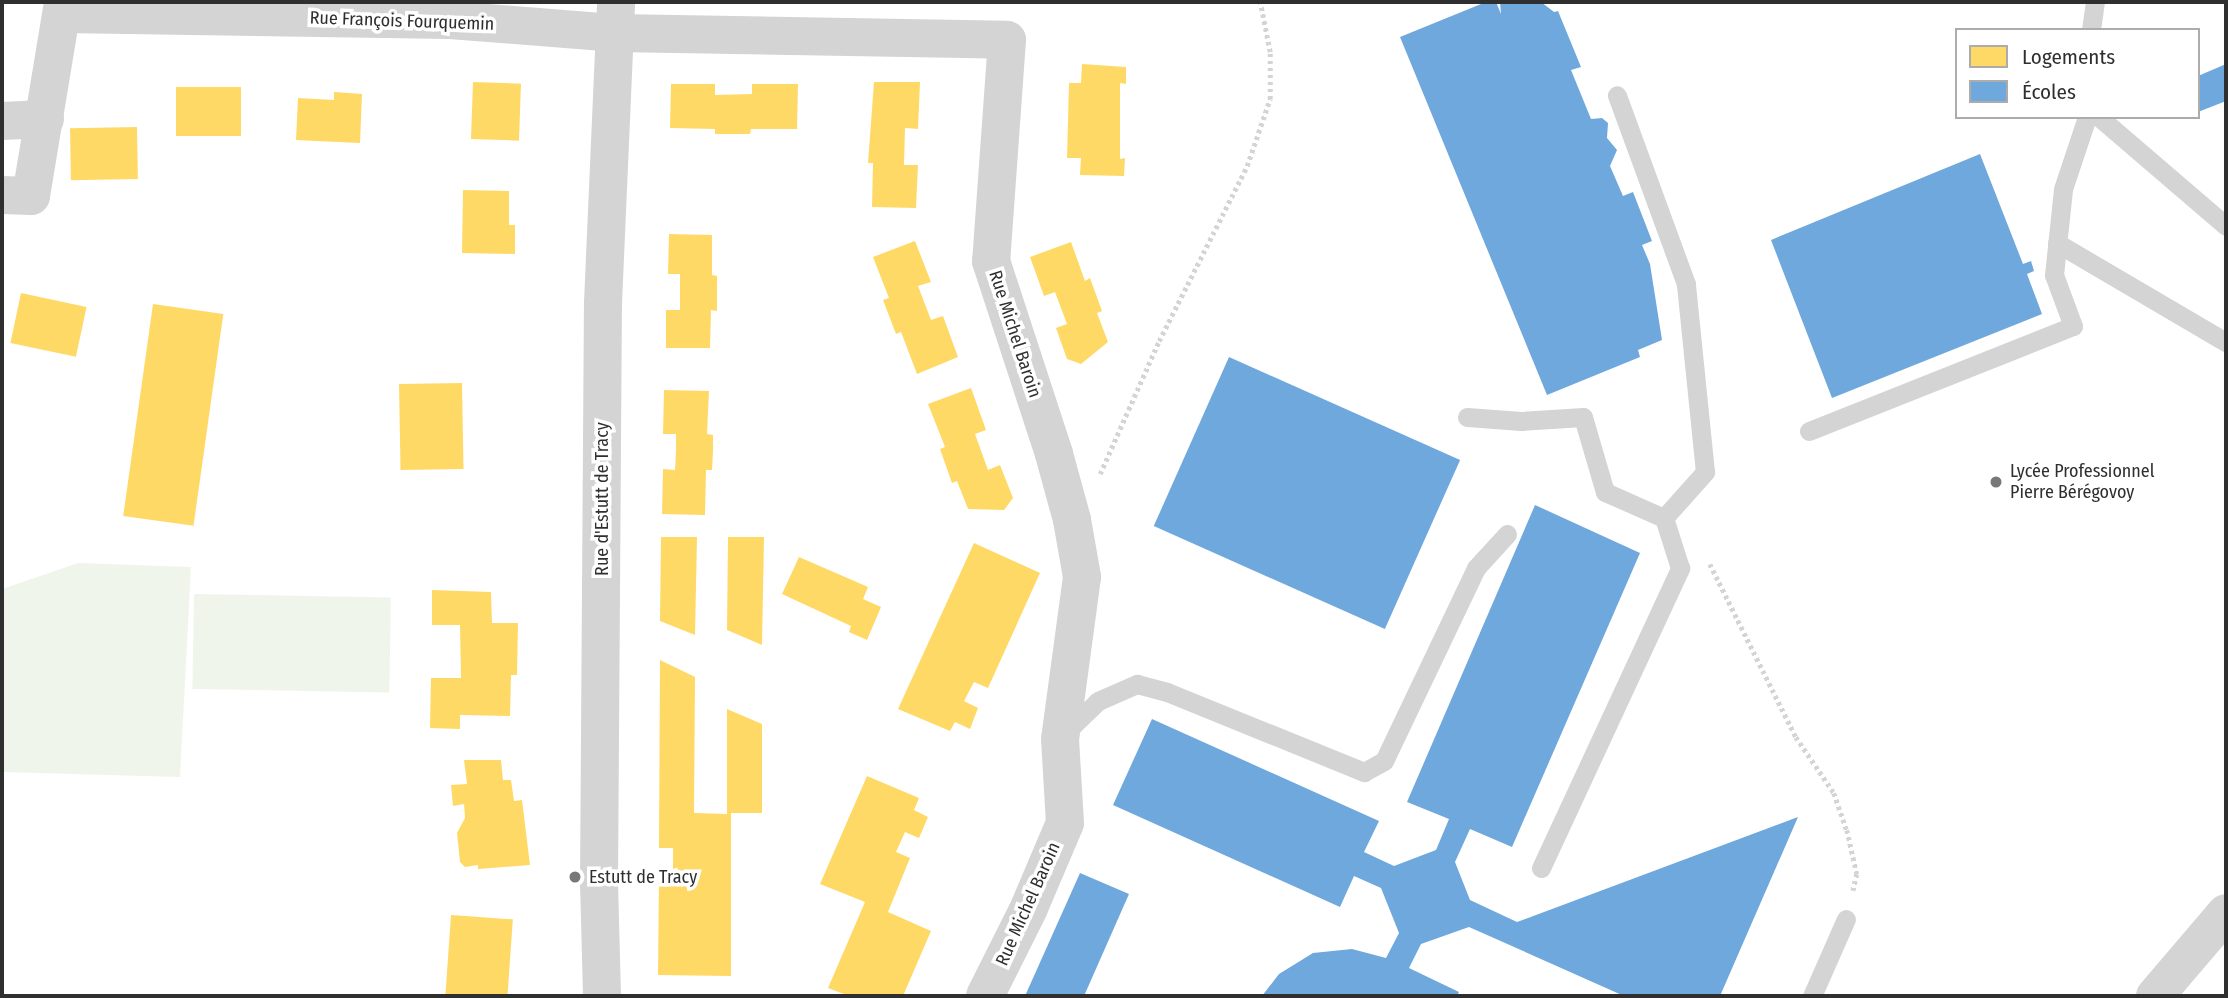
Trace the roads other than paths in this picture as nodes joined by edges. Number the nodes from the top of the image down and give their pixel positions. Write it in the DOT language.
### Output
graph roads {
  1 [pos="2095,2"];
  2 [pos="62,8"];
  3 [pos="616,17"];
  4 [pos="2091,28"];
  5 [pos="1617,94"];
  6 [pos="45,119"];
  7 [pos="2086,119"];
  8 [pos="2101,119"];
  9 [pos="2,121"];
  10 [pos="2,195"];
  11 [pos="2226,226"];
  12 [pos="2057,243"];
  13 [pos="2226,342"];
  14 [pos="1467,417"];
  15 [pos="1809,431"];
  16 [pos="1668,513"];
  17 [pos="1507,534"];
  18 [pos="1060,739"];
  19 [pos="1541,868"];
  20 [pos="2226,913"];
  21 [pos="1846,919"];
  22 [pos="602,996"];
  23 [pos="985,996"];
  24 [pos="1812,996"];
  25 [pos="2155,996"];
  1 -- 4 [label="lane"];
  2 -- 3 [label="street, Rue François Fourquemin"];
  2 -- 6 [label="street, Rue François Fourquemin"];
  3 -- 18 [label="street, Rue Michel Baroin"];
  3 -- 22 [label="street, Rue d'Estutt de Tracy"];
  5 -- 16 [label="lane"];
  6 -- 9 [label="street"];
  6 -- 10 [label="street, Rue François Fourquemin"];
  7 -- 12 [label="lane"];
  8 -- 11 [label="lane"];
  12 -- 13 [label="lane"];
  12 -- 15 [label="lane"];
  14 -- 16 [label="lane"];
  16 -- 19 [label="lane"];
  17 -- 18 [label="lane"];
  18 -- 23 [label="street, Rue Michel Baroin"];
  20 -- 25 [label="street"];
  21 -- 24 [label="lane"];
}
